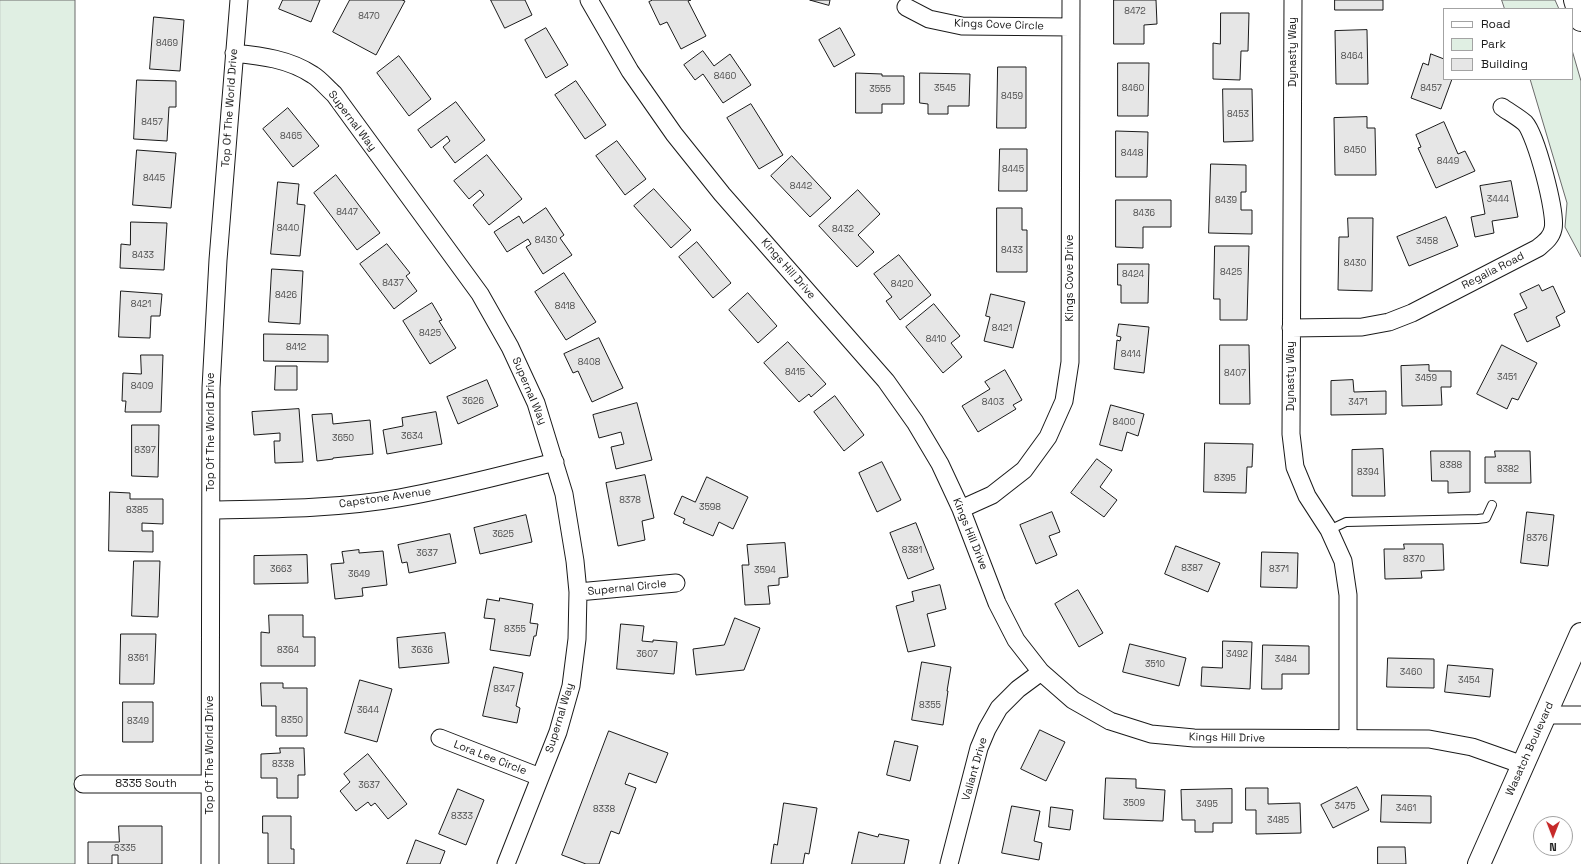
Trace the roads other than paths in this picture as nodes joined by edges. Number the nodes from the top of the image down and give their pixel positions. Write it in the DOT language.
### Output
graph roads {
  1 [pos="239,0"];
  2 [pos="589,0"];
  3 [pos="1071,0"];
  4 [pos="1293,0"];
  5 [pos="1575,0"];
  6 [pos="906,7"];
  7 [pos="1581,20"];
  8 [pos="1071,27"];
  9 [pos="234,53"];
  10 [pos="1502,107"];
  11 [pos="1292,328"];
  12 [pos="555,462"];
  13 [pos="1492,505"];
  14 [pos="961,509"];
  15 [pos="211,510"];
  16 [pos="1329,530"];
  17 [pos="676,583"];
  18 [pos="578,592"];
  19 [pos="1581,634"];
  20 [pos="1041,672"];
  21 [pos="1545,715"];
  22 [pos="1581,715"];
  23 [pos="440,738"];
  24 [pos="1348,739"];
  25 [pos="1523,765"];
  26 [pos="540,777"];
  27 [pos="83,784"];
  28 [pos="210,784"];
  29 [pos="210,864"];
  30 [pos="506,864"];
  31 [pos="949,864"];
  32 [pos="1479,864"];
  1 -- 9 [label="street, Top Of The World Drive"];
  2 -- 14 [label="street, Kings Hill Drive"];
  3 -- 8 [label="street, Kings Cove Drive"];
  4 -- 11 [label="street, Dynasty Way"];
  5 -- 7 [label="main road"];
  6 -- 8 [label="street, Kings Cove Circle"];
  8 -- 14 [label="street, Kings Cove Drive"];
  9 -- 12 [label="street, Supernal Way"];
  9 -- 15 [label="street, Top Of The World Drive"];
  10 -- 11 [label="street, Regalia Road"];
  11 -- 16 [label="street, Dynasty Way"];
  12 -- 15 [label="street, Capstone Avenue"];
  12 -- 18 [label="street, Supernal Way"];
  13 -- 16 [label="lane"];
  14 -- 20 [label="street, Kings Hill Drive"];
  15 -- 28 [label="street, Top Of The World Drive"];
  16 -- 24 [label="street, Dynasty Way"];
  17 -- 18 [label="street, Supernal Circle"];
  18 -- 26 [label="street, Supernal Way"];
  19 -- 21 [label="main road, Wasatch Boulevard"];
  20 -- 24 [label="street, Kings Hill Drive"];
  20 -- 31 [label="street, Valiant Drive"];
  21 -- 22 [label="street"];
  21 -- 25 [label="main road, Wasatch Boulevard"];
  23 -- 26 [label="street, Lora Lee Circle"];
  24 -- 25 [label="street, Kings Hill Drive"];
  25 -- 32 [label="main road, Wasatch Boulevard"];
  26 -- 30 [label="street, Supernal Way"];
  27 -- 28 [label="street, 8335 South"];
  28 -- 29 [label="street, Top Of The World Drive"];
}
